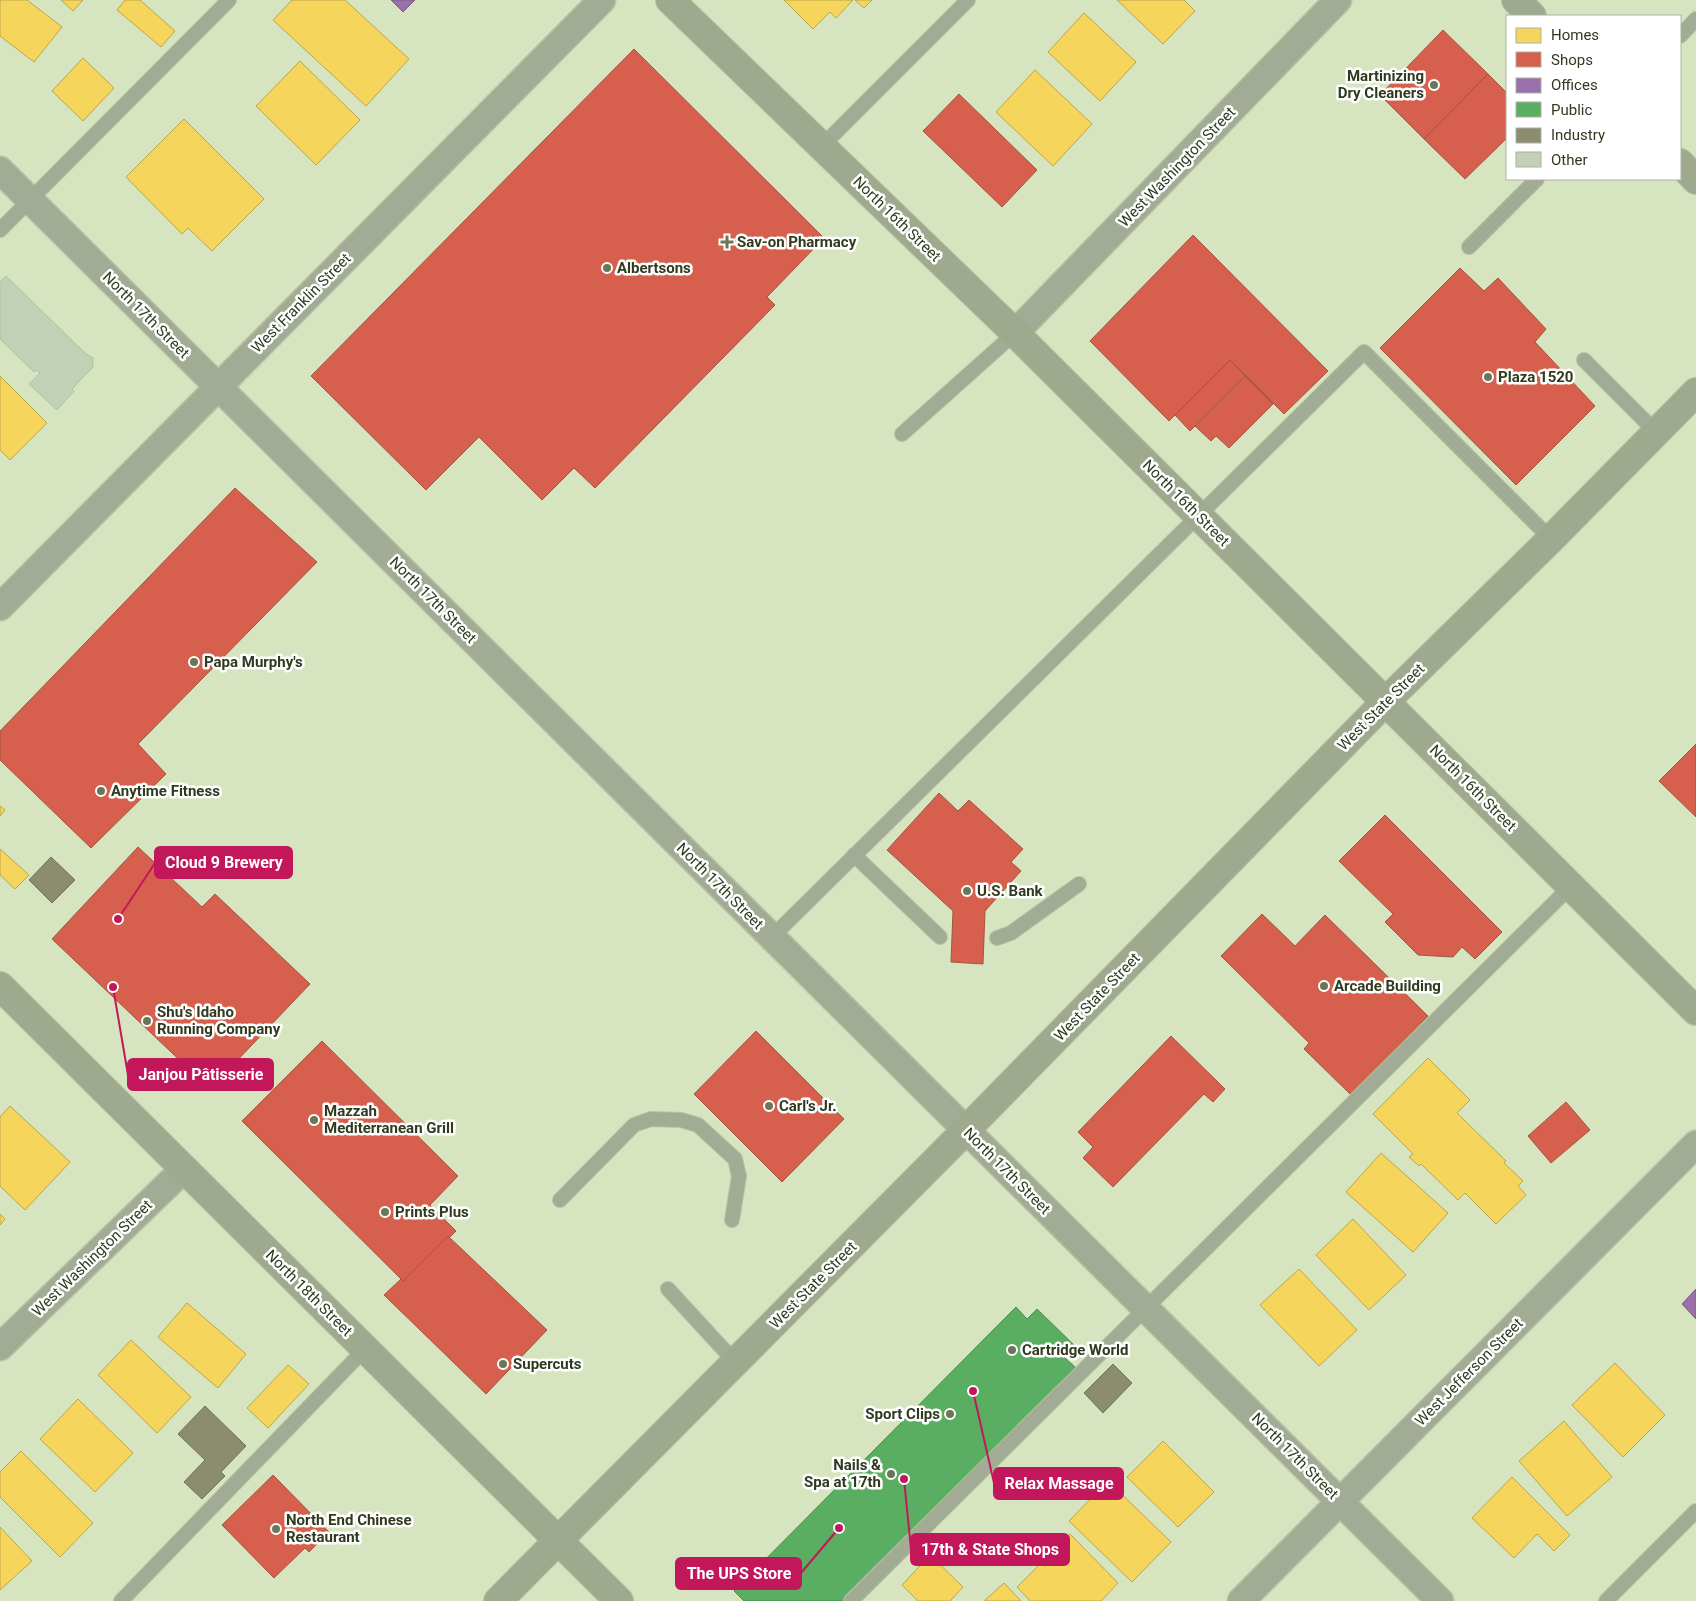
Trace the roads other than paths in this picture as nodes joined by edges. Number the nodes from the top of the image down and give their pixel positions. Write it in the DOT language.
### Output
graph roads {
  1 [pos="229,0"];
  2 [pos="602,0"];
  3 [pos="670,0"];
  4 [pos="968,0"];
  5 [pos="1338,0"];
  6 [pos="1516,0"];
  7 [pos="1531,15"];
  8 [pos="1696,19"];
  9 [pos="1681,35"];
  10 [pos="822,146"];
  11 [pos="1681,165"];
  12 [pos="0,170"];
  13 [pos="1536,180"];
  14 [pos="1696,180"];
  15 [pos="30,200"];
  16 [pos="0,230"];
  17 [pos="1469,247"];
  18 [pos="1015,333"];
  19 [pos="1584,360"];
  20 [pos="218,387"];
  21 [pos="1696,392"];
  22 [pos="1656,432"];
  23 [pos="902,434"];
  24 [pos="1198,515"];
  25 [pos="1551,539"];
  26 [pos="0,607"];
  27 [pos="1386,701"];
  28 [pos="854,855"];
  29 [pos="1079,884"];
  30 [pos="1571,886"];
  31 [pos="940,936"];
  32 [pos="772,937"];
  33 [pos="997,938"];
  34 [pos="0,986"];
  35 [pos="1696,1011"];
  36 [pos="966,1130"];
  37 [pos="1696,1144"];
  38 [pos="184,1169"];
  39 [pos="560,1200"];
  40 [pos="732,1220"];
  41 [pos="668,1289"];
  42 [pos="1146,1308"];
  43 [pos="0,1347"];
  44 [pos="365,1349"];
  45 [pos="736,1363"];
  46 [pos="1340,1501"];
  47 [pos="1696,1511"];
  48 [pos="558,1541"];
  49 [pos="121,1601"];
  50 [pos="498,1601"];
  51 [pos="619,1601"];
  52 [pos="851,1601"];
  53 [pos="1241,1601"];
  54 [pos="1440,1601"];
  55 [pos="1606,1601"];
  1 -- 15 [label="lane"];
  2 -- 20 [label="street, West Franklin Street"];
  3 -- 10 [label="main road, North 16th Street"];
  4 -- 10 [label="lane"];
  5 -- 18 [label="street, West Washington Street"];
  6 -- 7 [label="main road"];
  8 -- 9 [label="lane"];
  10 -- 18 [label="main road, North 16th Street"];
  11 -- 14 [label="main road"];
  12 -- 15 [label="street, North 17th Street"];
  13 -- 17 [label="lane"];
  15 -- 16 [label="lane"];
  15 -- 20 [label="street, North 17th Street"];
  18 -- 23 [label="lane"];
  18 -- 24 [label="main road, North 16th Street"];
  19 -- 22 [label="lane"];
  20 -- 26 [label="street, West Franklin Street"];
  20 -- 32 [label="street, North 17th Street"];
  21 -- 22 [label="main road, West State Street"];
  22 -- 25 [label="main road, West State Street"];
  24 -- 25 [label="lane"];
  24 -- 27 [label="main road, North 16th Street"];
  24 -- 28 [label="lane"];
  25 -- 27 [label="main road, West State Street"];
  27 -- 30 [label="main road, North 16th Street"];
  27 -- 36 [label="main road, West State Street"];
  28 -- 31 [label="lane"];
  28 -- 32 [label="lane"];
  29 -- 33 [label="lane"];
  30 -- 35 [label="main road, North 16th Street"];
  30 -- 42 [label="lane"];
  32 -- 36 [label="street, North 17th Street"];
  34 -- 38 [label="main road, North 18th Street"];
  36 -- 42 [label="street, North 17th Street"];
  36 -- 45 [label="main road, West State Street"];
  37 -- 46 [label="street, West Jefferson Street"];
  38 -- 43 [label="street, West Washington Street"];
  38 -- 44 [label="main road, North 18th Street"];
  39 -- 40 [label="lane"];
  41 -- 45 [label="lane"];
  42 -- 46 [label="street, North 17th Street"];
  42 -- 52 [label="lane"];
  44 -- 48 [label="main road, North 18th Street"];
  44 -- 49 [label="lane"];
  45 -- 48 [label="main road, West State Street"];
  46 -- 53 [label="street, West Jefferson Street"];
  46 -- 54 [label="street, North 17th Street"];
  47 -- 55 [label="lane"];
  48 -- 50 [label="main road, West State Street"];
  48 -- 51 [label="main road, North 18th Street"];
}
